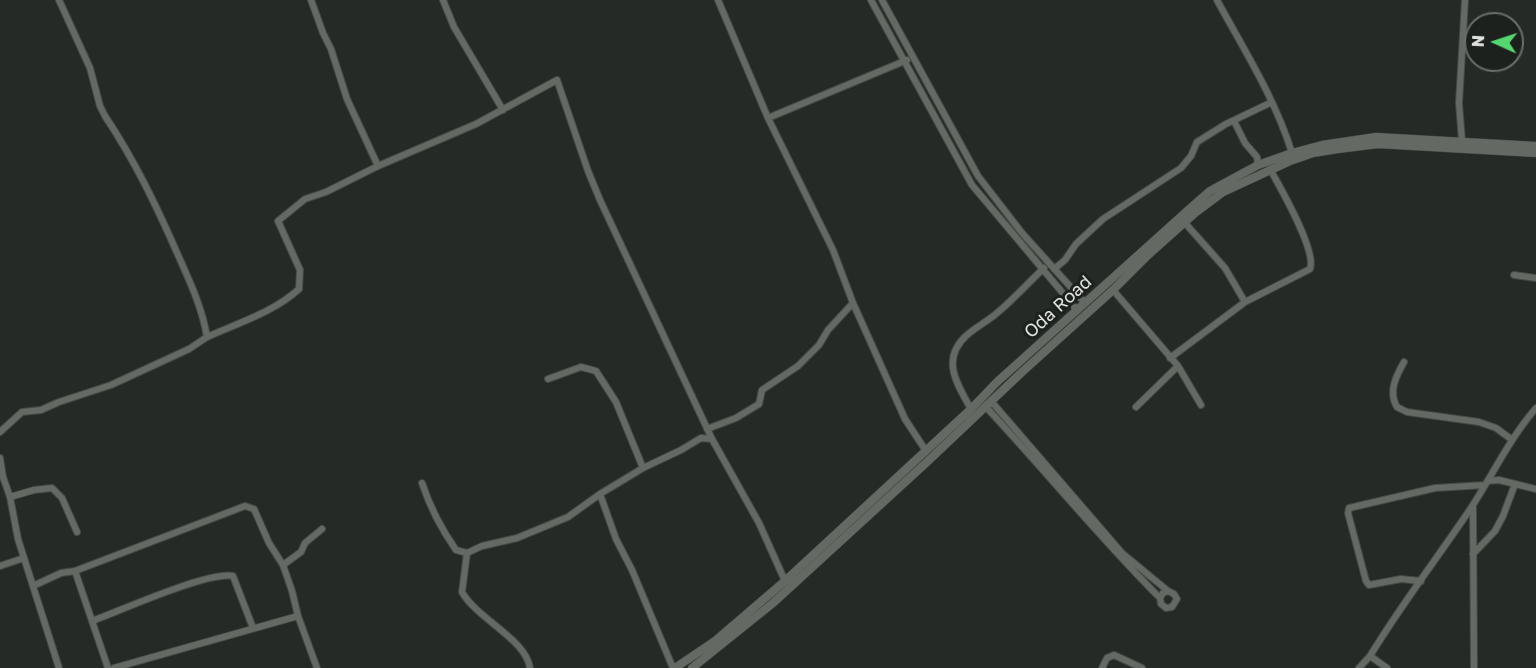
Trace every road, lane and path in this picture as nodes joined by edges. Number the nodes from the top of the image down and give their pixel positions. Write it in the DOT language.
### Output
graph roads {
  1 [pos="59,0"];
  2 [pos="311,0"];
  3 [pos="443,0"];
  4 [pos="718,0"];
  5 [pos="871,0"];
  6 [pos="882,0"];
  7 [pos="1217,0"];
  8 [pos="1465,0"];
  9 [pos="913,57"];
  10 [pos="905,61"];
  11 [pos="1272,102"];
  12 [pos="503,110"];
  13 [pos="768,118"];
  14 [pos="1234,121"];
  15 [pos="1462,141"];
  16 [pos="1536,146"];
  17 [pos="1292,153"];
  18 [pos="1536,153"];
  19 [pos="1258,165"];
  20 [pos="378,166"];
  21 [pos="1270,169"];
  22 [pos="975,171"];
  23 [pos="966,175"];
  24 [pos="1185,223"];
  25 [pos="1052,266"];
  26 [pos="1043,270"];
  27 [pos="1514,275"];
  28 [pos="1536,278"];
  29 [pos="1113,290"];
  30 [pos="1245,302"];
  31 [pos="853,303"];
  32 [pos="1085,303"];
  33 [pos="1077,310"];
  34 [pos="207,337"];
  35 [pos="1170,358"];
  36 [pos="1404,362"];
  37 [pos="1178,366"];
  38 [pos="1019,368"];
  39 [pos="548,379"];
  40 [pos="988,403"];
  41 [pos="1201,405"];
  42 [pos="1136,407"];
  43 [pos="1536,408"];
  44 [pos="971,410"];
  45 [pos="707,429"];
  46 [pos="0,432"];
  47 [pos="712,439"];
  48 [pos="1511,439"];
  49 [pos="926,451"];
  50 [pos="0,458"];
  51 [pos="643,468"];
  52 [pos="1497,468"];
  53 [pos="1499,480"];
  54 [pos="422,483"];
  55 [pos="1487,483"];
  56 [pos="1515,484"];
  57 [pos="1536,489"];
  58 [pos="600,494"];
  59 [pos="10,497"];
  60 [pos="1473,505"];
  61 [pos="322,529"];
  62 [pos="77,532"];
  63 [pos="1104,535"];
  64 [pos="1473,535"];
  65 [pos="1489,538"];
  66 [pos="467,553"];
  67 [pos="1473,554"];
  68 [pos="24,558"];
  69 [pos="283,565"];
  70 [pos="0,566"];
  71 [pos="75,572"];
  72 [pos="785,581"];
  73 [pos="1421,581"];
  74 [pos="33,586"];
  75 [pos="1168,591"];
  76 [pos="1160,598"];
  77 [pos="298,616"];
  78 [pos="92,621"];
  79 [pos="253,628"];
  80 [pos="1370,656"];
  81 [pos="59,668"];
  82 [pos="108,668"];
  83 [pos="114,668"];
  84 [pos="317,668"];
  85 [pos="530,668"];
  86 [pos="674,668"];
  87 [pos="692,668"];
  88 [pos="1102,668"];
  89 [pos="1142,668"];
  90 [pos="1359,668"];
  91 [pos="1387,668"];
  92 [pos="1474,668"];
  1 -- 34 [label="street"];
  2 -- 20 [label="street"];
  3 -- 12 [label="street"];
  4 -- 13 [label="street"];
  5 -- 10 [label="street"];
  6 -- 9 [label="street"];
  7 -- 11 [label="street"];
  8 -- 15 [label="street"];
  9 -- 10 [label="street"];
  9 -- 22 [label="street"];
  10 -- 13 [label="street"];
  10 -- 23 [label="street"];
  11 -- 14 [label="street"];
  11 -- 17 [label="street"];
  12 -- 20 [label="street"];
  12 -- 45 [label="street"];
  13 -- 31 [label="street"];
  14 -- 19 [label="street"];
  14 -- 25 [label="street"];
  15 -- 16 [label="street, Oda Road"];
  15 -- 17 [label="street, Oda Road"];
  17 -- 19 [label="street, Oda Road"];
  18 -- 21 [label="street, Oda Road"];
  19 -- 32 [label="street, Oda Road"];
  20 -- 34 [label="street"];
  21 -- 24 [label="street, Oda Road"];
  21 -- 30 [label="street"];
  22 -- 23 [label="street"];
  22 -- 25 [label="street"];
  23 -- 26 [label="street"];
  24 -- 29 [label="street, Oda Road"];
  24 -- 30 [label="street"];
  25 -- 26 [label="street"];
  25 -- 32 [label="street"];
  26 -- 33 [label="street"];
  26 -- 44 [label="street"];
  27 -- 28 [label="street"];
  29 -- 35 [label="street"];
  29 -- 38 [label="street, Oda Road"];
  30 -- 35 [label="street"];
  31 -- 45 [label="street"];
  31 -- 49 [label="street"];
  32 -- 33 [label="street, Oda Road"];
  33 -- 38 [label="street, Oda Road"];
  34 -- 46 [label="street"];
  35 -- 37 [label="street"];
  36 -- 48 [label="street"];
  37 -- 41 [label="street"];
  37 -- 42 [label="street"];
  38 -- 40 [label="street, Oda Road"];
  38 -- 44 [label="street, Oda Road"];
  39 -- 51 [label="street"];
  40 -- 63 [label="street"];
  40 -- 87 [label="street, Oda Road"];
  43 -- 48 [label="street"];
  44 -- 49 [label="street, Oda Road"];
  45 -- 47 [label="street"];
  47 -- 51 [label="street"];
  47 -- 72 [label="street"];
  48 -- 52 [label="street"];
  49 -- 72 [label="street, Oda Road"];
  50 -- 59 [label="street"];
  51 -- 58 [label="street"];
  52 -- 53 [label="street"];
  52 -- 55 [label="street"];
  53 -- 55 [label="street"];
  53 -- 56 [label="street"];
  54 -- 66 [label="street"];
  55 -- 60 [label="street"];
  55 -- 73 [label="street"];
  56 -- 57 [label="street"];
  56 -- 65 [label="street"];
  58 -- 66 [label="street"];
  58 -- 86 [label="street"];
  59 -- 62 [label="street"];
  59 -- 68 [label="street"];
  60 -- 64 [label="street"];
  60 -- 73 [label="street"];
  61 -- 69 [label="street"];
  63 -- 75 [label="street"];
  63 -- 76 [label="street"];
  64 -- 65 [label="street"];
  64 -- 67 [label="street"];
  65 -- 67 [label="street"];
  66 -- 85 [label="street"];
  67 -- 92 [label="street"];
  68 -- 70 [label="street"];
  68 -- 74 [label="street"];
  69 -- 71 [label="street"];
  69 -- 77 [label="street"];
  71 -- 74 [label="street"];
  71 -- 78 [label="street"];
  72 -- 86 [label="street, Oda Road"];
  73 -- 80 [label="street"];
  74 -- 81 [label="street"];
  75 -- 76 [label="street"];
  75 -- 76 [label="street"];
  77 -- 79 [label="street"];
  77 -- 84 [label="street"];
  78 -- 79 [label="street"];
  78 -- 82 [label="street"];
  79 -- 83 [label="street"];
  80 -- 90 [label="street"];
  80 -- 91 [label="street"];
  88 -- 89 [label="street"];
}
